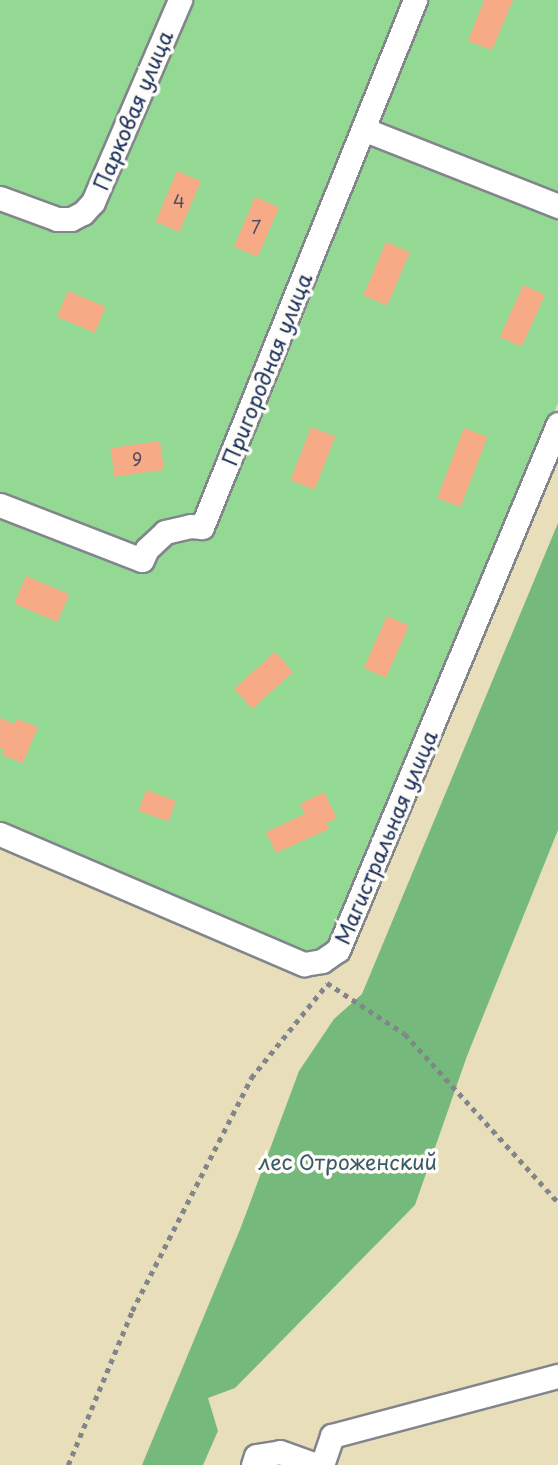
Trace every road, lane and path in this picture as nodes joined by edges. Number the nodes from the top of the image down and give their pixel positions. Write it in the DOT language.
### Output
graph roads {
  1 [pos="180,0"];
  2 [pos="415,0"];
  3 [pos="363,129"];
  4 [pos="0,198"];
  5 [pos="558,206"];
  6 [pos="558,424"];
  7 [pos="0,505"];
  8 [pos="0,834"];
  9 [pos="325,972"];
  10 [pos="558,1202"];
  11 [pos="558,1376"];
  12 [pos="68,1465"];
  13 [pos="253,1465"];
  14 [pos="316,1465"];
  15 [pos="322,1465"];
  1 -- 4 [label="street, Парковая улица"];
  2 -- 3 [label="street, Пригородная улица"];
  3 -- 5 [label="street"];
  3 -- 7 [label="street, Пригородная улица"];
  6 -- 9 [label="street, Магистральная улица"];
  8 -- 9 [label="street, Магистральная улица"];
  9 -- 10 [label="path"];
  9 -- 12 [label="path"];
  11 -- 15 [label="street"];
  13 -- 14 [label="street"];
}
